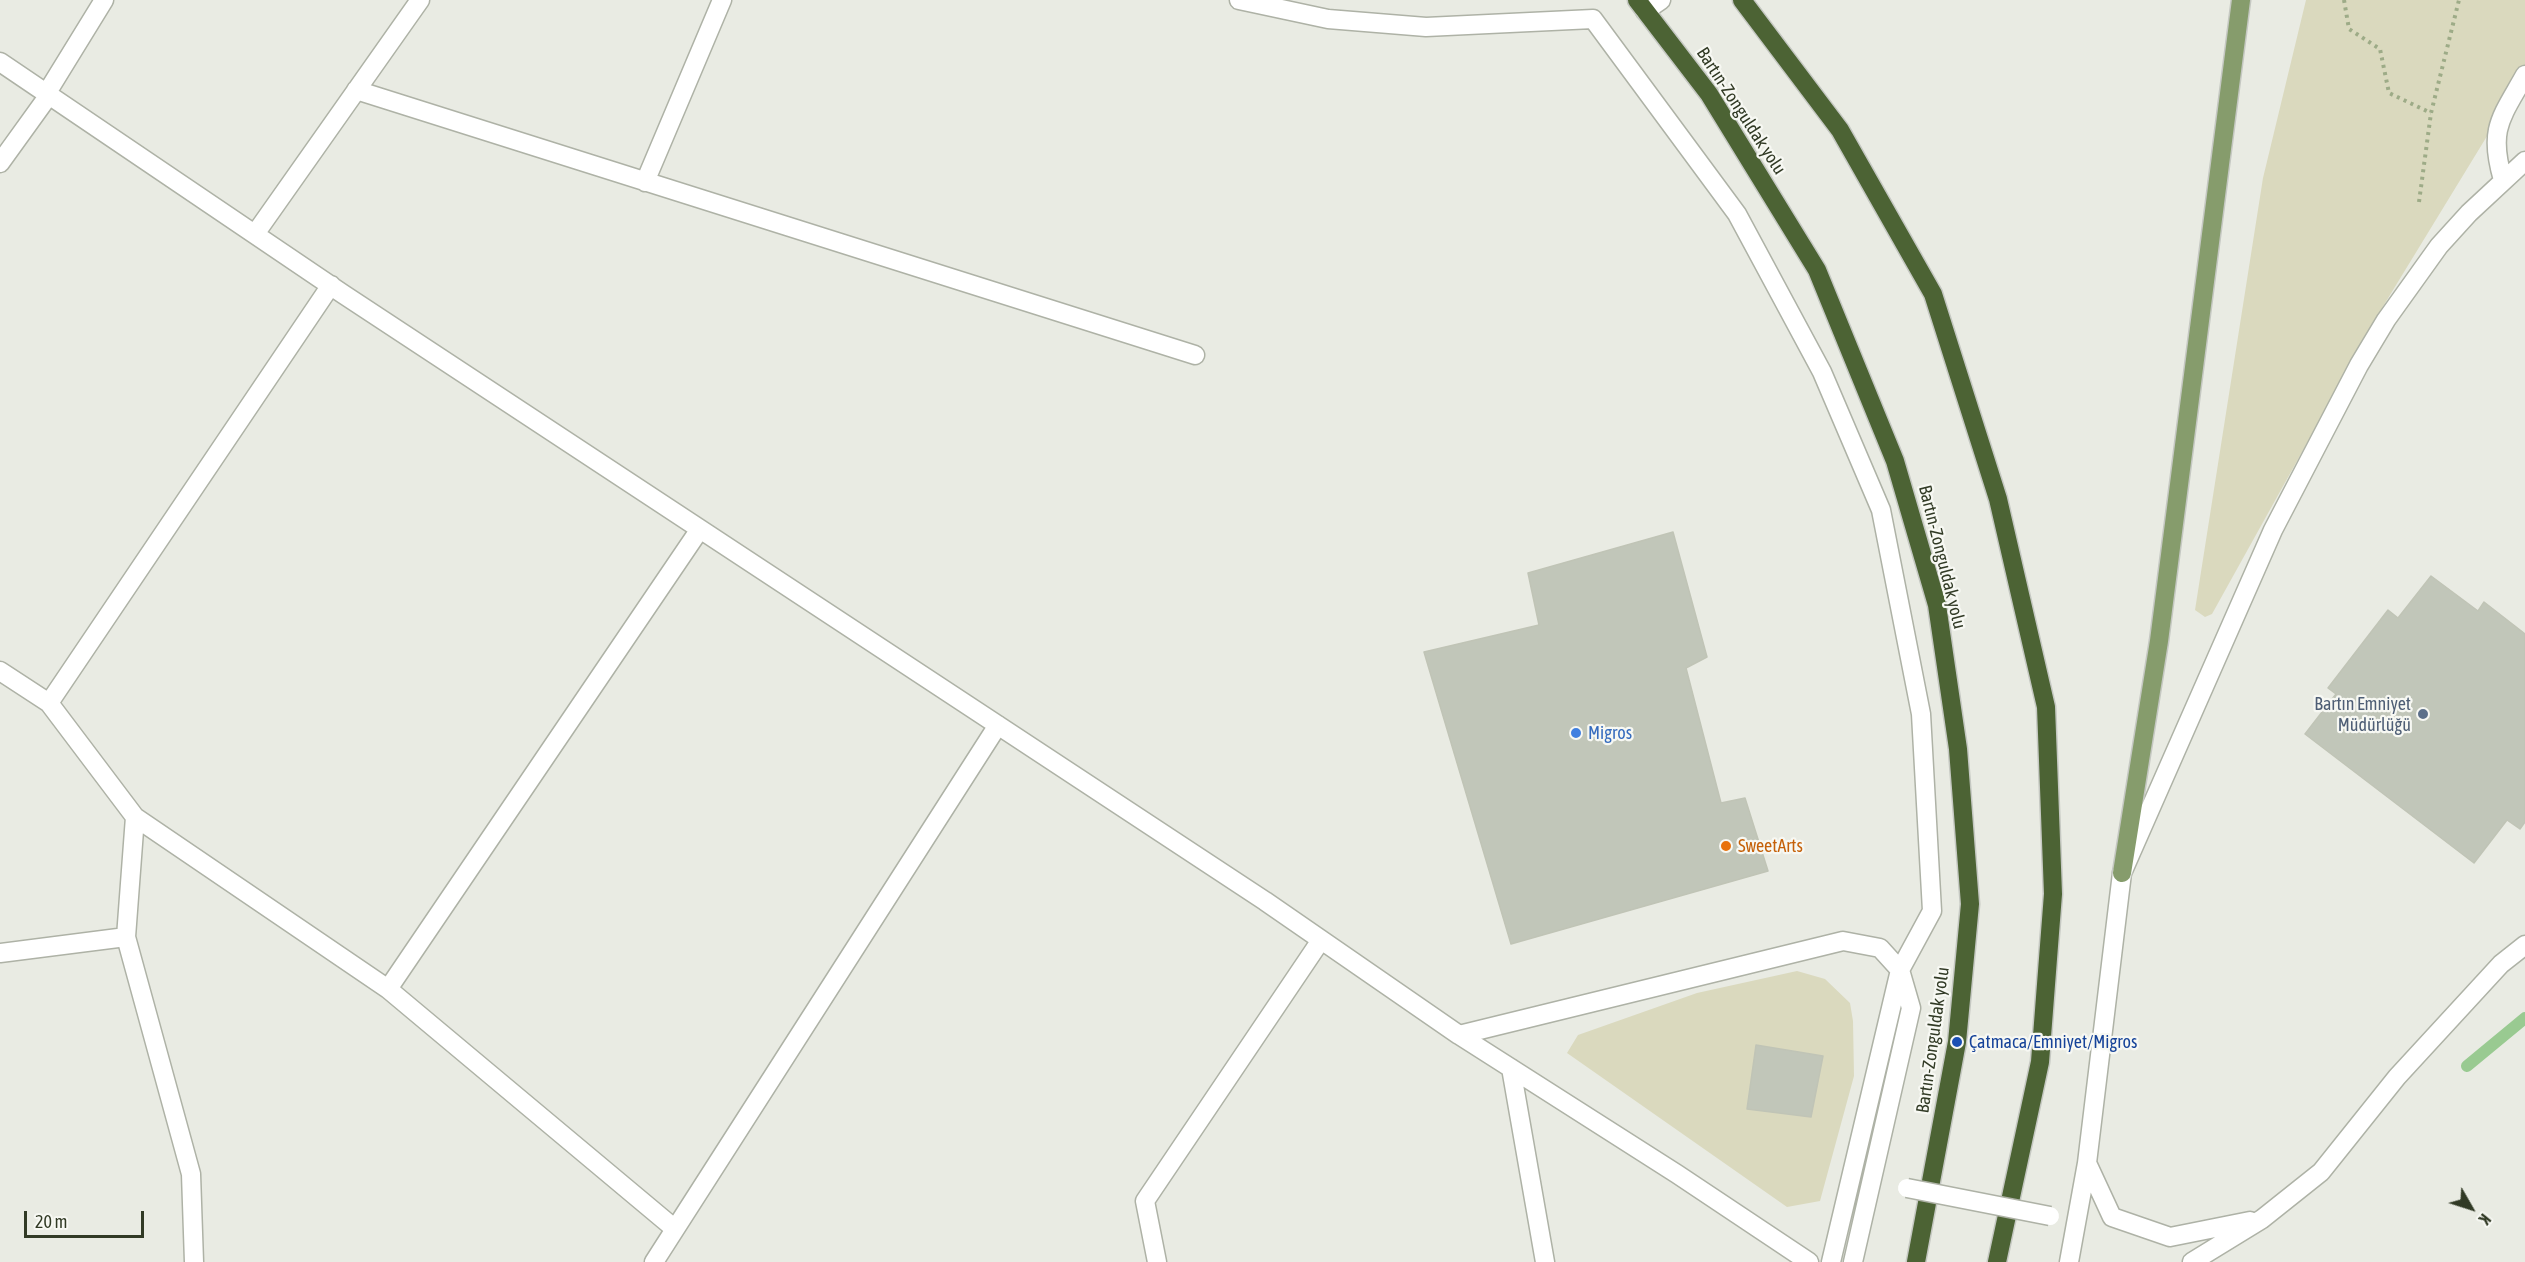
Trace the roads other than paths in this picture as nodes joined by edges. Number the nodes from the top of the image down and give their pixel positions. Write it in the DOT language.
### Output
graph roads {
  1 [pos="104,0"];
  2 [pos="420,0"];
  3 [pos="722,0"];
  4 [pos="1239,0"];
  5 [pos="1660,0"];
  6 [pos="1742,0"];
  7 [pos="2241,0"];
  8 [pos="1642,5"];
  9 [pos="0,62"];
  10 [pos="2525,75"];
  11 [pos="356,90"];
  12 [pos="49,95"];
  13 [pos="2525,161"];
  14 [pos="0,163"];
  15 [pos="2503,180"];
  16 [pos="645,182"];
  17 [pos="255,234"];
  18 [pos="331,285"];
  19 [pos="1195,355"];
  20 [pos="700,528"];
  21 [pos="0,671"];
  22 [pos="49,703"];
  23 [pos="998,725"];
  24 [pos="135,817"];
  25 [pos="2122,873"];
  26 [pos="126,937"];
  27 [pos="1321,940"];
  28 [pos="2525,945"];
  29 [pos="0,952"];
  30 [pos="1900,970"];
  31 [pos="388,989"];
  32 [pos="1459,1035"];
  33 [pos="1511,1068"];
  34 [pos="2087,1163"];
  35 [pos="1907,1188"];
  36 [pos="2050,1216"];
  37 [pos="2262,1219"];
  38 [pos="675,1229"];
  39 [pos="194,1262"];
  40 [pos="654,1262"];
  41 [pos="1157,1262"];
  42 [pos="1545,1262"];
  43 [pos="1809,1262"];
  44 [pos="1831,1262"];
  45 [pos="1853,1262"];
  46 [pos="1916,1262"];
  47 [pos="1997,1262"];
  48 [pos="2069,1262"];
  49 [pos="2192,1262"];
  1 -- 12 [label="street"];
  2 -- 11 [label="street"];
  3 -- 16 [label="street"];
  4 -- 30 [label="street"];
  5 -- 8 [label="street"];
  6 -- 47 [label="highway"];
  7 -- 25 [label="main road"];
  8 -- 46 [label="highway, Bartın-Zonguldak yolu"];
  9 -- 12 [label="street"];
  10 -- 15 [label="street"];
  11 -- 16 [label="street"];
  11 -- 17 [label="street"];
  12 -- 14 [label="street"];
  12 -- 17 [label="street"];
  13 -- 15 [label="street"];
  15 -- 25 [label="street"];
  16 -- 19 [label="street"];
  17 -- 18 [label="street"];
  18 -- 20 [label="street"];
  18 -- 22 [label="street"];
  20 -- 23 [label="street"];
  20 -- 31 [label="street"];
  21 -- 22 [label="street"];
  22 -- 24 [label="street"];
  23 -- 27 [label="street"];
  23 -- 38 [label="street"];
  24 -- 26 [label="street"];
  24 -- 31 [label="street"];
  25 -- 34 [label="street"];
  26 -- 29 [label="street"];
  26 -- 39 [label="street"];
  27 -- 32 [label="street"];
  27 -- 41 [label="street"];
  28 -- 37 [label="street"];
  30 -- 32 [label="street"];
  30 -- 44 [label="street"];
  30 -- 45 [label="street"];
  31 -- 38 [label="street"];
  32 -- 33 [label="street"];
  33 -- 42 [label="street"];
  33 -- 43 [label="street"];
  34 -- 37 [label="street"];
  34 -- 48 [label="street"];
  35 -- 36 [label="street, bridge"];
  37 -- 49 [label="street"];
  38 -- 40 [label="street"];
}
